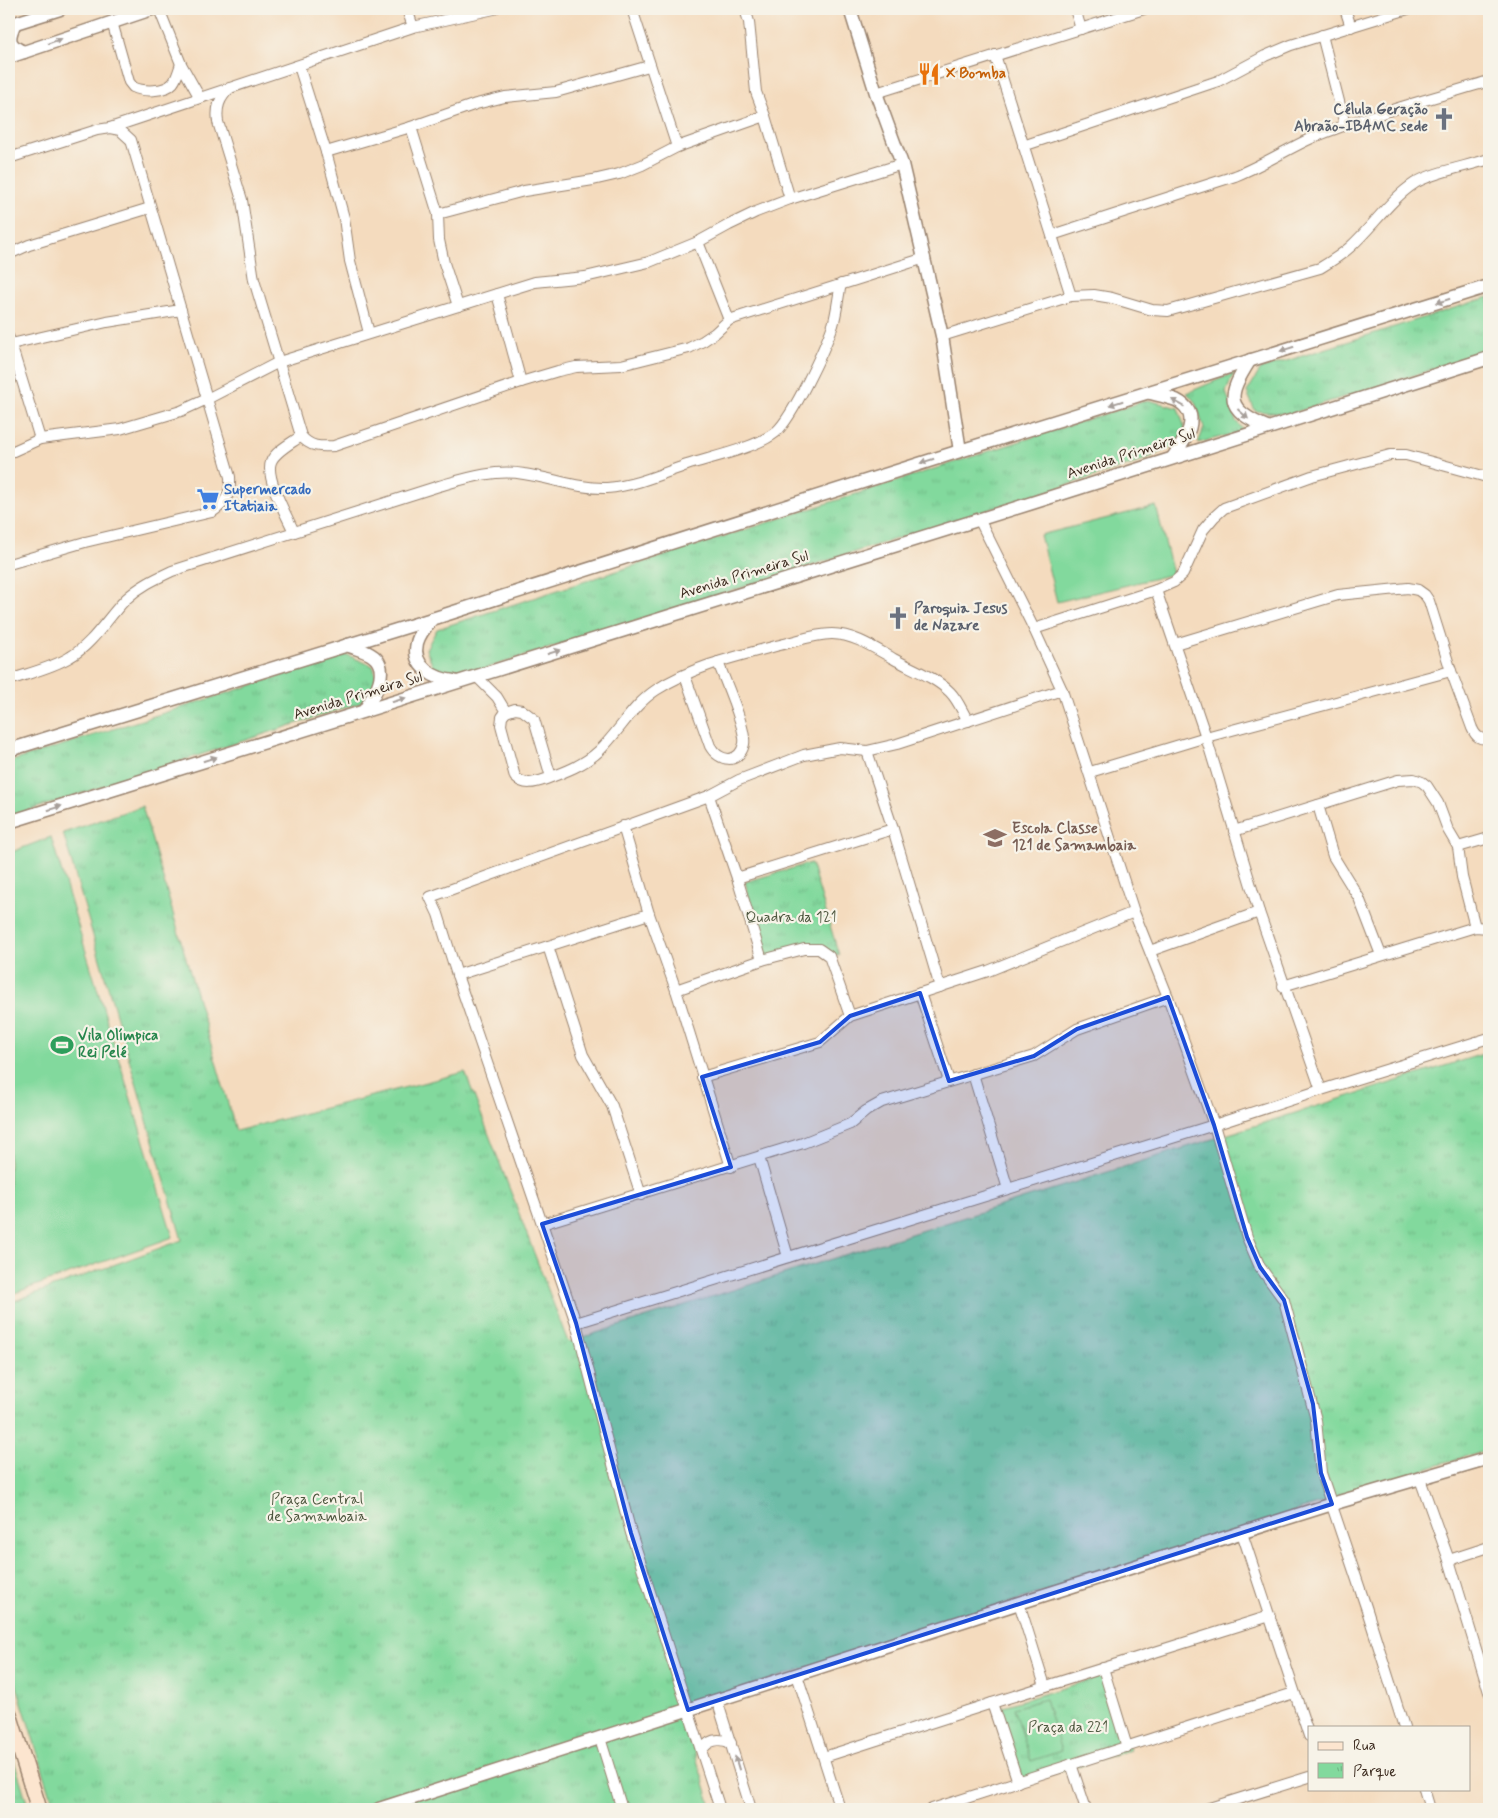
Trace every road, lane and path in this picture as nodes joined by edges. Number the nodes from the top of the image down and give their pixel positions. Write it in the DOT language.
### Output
graph roads {
  1 [pos="60,9"];
  2 [pos="152,9"];
  3 [pos="159,9"];
  4 [pos="407,9"];
  5 [pos="494,9"];
  6 [pos="632,9"];
  7 [pos="745,9"];
  8 [pos="850,9"];
  9 [pos="1075,9"];
  10 [pos="1144,9"];
  11 [pos="1345,9"];
  12 [pos="1408,9"];
  13 [pos="112,22"];
  14 [pos="12,24"];
  15 [pos="413,27"];
  16 [pos="1351,27"];
  17 [pos="1081,29"];
  18 [pos="1322,35"];
  19 [pos="24,52"];
  20 [pos="995,55"];
  21 [pos="9,57"];
  22 [pos="181,64"];
  23 [pos="299,66"];
  24 [pos="649,66"];
  25 [pos="1489,81"];
  26 [pos="230,88"];
  27 [pos="876,93"];
  28 [pos="200,98"];
  29 [pos="765,116"];
  30 [pos="1345,125"];
  31 [pos="411,127"];
  32 [pos="110,128"];
  33 [pos="1024,146"];
  34 [pos="676,147"];
  35 [pos="326,152"];
  36 [pos="9,158"];
  37 [pos="1489,159"];
  38 [pos="902,164"];
  39 [pos="790,199"];
  40 [pos="150,208"];
  41 [pos="438,214"];
  42 [pos="1052,235"];
  43 [pos="698,242"];
  44 [pos="9,254"];
  45 [pos="925,258"];
  46 [pos="841,284"];
  47 [pos="1489,286"];
  48 [pos="497,294"];
  49 [pos="1071,296"];
  50 [pos="458,306"];
  51 [pos="181,310"];
  52 [pos="729,320"];
  53 [pos="369,333"];
  54 [pos="942,336"];
  55 [pos="10,341"];
  56 [pos="1489,358"];
  57 [pos="1250,360"];
  58 [pos="279,362"];
  59 [pos="521,382"];
  60 [pos="1150,393"];
  61 [pos="207,400"];
  62 [pos="1267,427"];
  63 [pos="301,436"];
  64 [pos="40,439"];
  65 [pos="960,451"];
  66 [pos="9,453"];
  67 [pos="1173,457"];
  68 [pos="1489,476"];
  69 [pos="979,519"];
  70 [pos="294,532"];
  71 [pos="9,564"];
  72 [pos="1156,590"];
  73 [pos="432,619"];
  74 [pos="1034,629"];
  75 [pos="1175,644"];
  76 [pos="347,645"];
  77 [pos="718,662"];
  78 [pos="1450,671"];
  79 [pos="476,676"];
  80 [pos="685,676"];
  81 [pos="9,680"];
  82 [pos="459,681"];
  83 [pos="1062,690"];
  84 [pos="364,711"];
  85 [pos="506,712"];
  86 [pos="968,721"];
  87 [pos="1206,737"];
  88 [pos="1489,738"];
  89 [pos="9,750"];
  90 [pos="867,751"];
  91 [pos="1090,772"];
  92 [pos="552,777"];
  93 [pos="709,796"];
  94 [pos="1318,804"];
  95 [pos="9,822"];
  96 [pos="623,826"];
  97 [pos="893,829"];
  98 [pos="1234,831"];
  99 [pos="1489,838"];
  100 [pos="1458,847"];
  101 [pos="737,878"];
  102 [pos="1134,912"];
  103 [pos="1259,912"];
  104 [pos="649,914"];
  105 [pos="1476,927"];
  106 [pos="1489,928"];
  107 [pos="548,946"];
  108 [pos="1150,951"];
  109 [pos="1381,955"];
  110 [pos="762,960"];
  111 [pos="457,975"];
  112 [pos="1283,986"];
  113 [pos="940,987"];
  114 [pos="676,990"];
  115 [pos="920,994"];
  116 [pos="1168,997"];
  117 [pos="850,1016"];
  118 [pos="1489,1038"];
  119 [pos="973,1074"];
  120 [pos="702,1077"];
  121 [pos="949,1081"];
  122 [pos="1321,1090"];
  123 [pos="1214,1125"];
  124 [pos="759,1157"];
  125 [pos="731,1167"];
  126 [pos="1008,1189"];
  127 [pos="641,1194"];
  128 [pos="542,1224"];
  129 [pos="788,1257"];
  130 [pos="576,1323"];
  131 [pos="1489,1458"];
  132 [pos="1420,1479"];
  133 [pos="1332,1504"];
  134 [pos="1242,1533"];
  135 [pos="1489,1547"];
  136 [pos="1449,1560"];
  137 [pos="1019,1603"];
  138 [pos="1270,1616"];
  139 [pos="1103,1668"];
  140 [pos="797,1675"];
  141 [pos="1045,1686"];
  142 [pos="1489,1692"];
  143 [pos="1294,1693"];
  144 [pos="717,1700"];
  145 [pos="992,1702"];
  146 [pos="688,1710"];
  147 [pos="9,1714"];
  148 [pos="1404,1726"];
  149 [pos="1308,1733"];
  150 [pos="600,1738"];
  151 [pos="731,1743"];
  152 [pos="1127,1747"];
  153 [pos="702,1750"];
  154 [pos="824,1757"];
  155 [pos="1071,1764"];
  156 [pos="1308,1777"];
  157 [pos="1018,1782"];
  158 [pos="31,1785"];
  159 [pos="1424,1790"];
  160 [pos="28,1809"];
  161 [pos="39,1809"];
  162 [pos="379,1809"];
  163 [pos="622,1809"];
  164 [pos="720,1809"];
  165 [pos="751,1809"];
  166 [pos="840,1809"];
  167 [pos="932,1809"];
  168 [pos="1086,1809"];
  169 [pos="1206,1809"];
  170 [pos="1430,1809"];
  1 -- 14 [label="street"];
  2 -- 13 [label="street"];
  3 -- 22 [label="street"];
  4 -- 15 [label="street"];
  5 -- 15 [label="street"];
  6 -- 24 [label="street"];
  7 -- 29 [label="street"];
  8 -- 27 [label="street"];
  9 -- 17 [label="street"];
  10 -- 17 [label="street"];
  11 -- 16 [label="street"];
  12 -- 16 [label="street"];
  19 -- 13 [label="street, one-way"];
  13 -- 22 [label="street"];
  14 -- 19 [label="street"];
  15 -- 23 [label="street"];
  16 -- 18 [label="street"];
  17 -- 20 [label="street"];
  18 -- 30 [label="street"];
  18 -- 33 [label="street"];
  19 -- 21 [label="street"];
  20 -- 27 [label="street"];
  20 -- 33 [label="street"];
  22 -- 28 [label="street"];
  23 -- 26 [label="street"];
  23 -- 35 [label="street"];
  24 -- 31 [label="street"];
  24 -- 34 [label="street"];
  25 -- 30 [label="street"];
  26 -- 28 [label="street"];
  26 -- 58 [label="street"];
  27 -- 38 [label="street"];
  28 -- 32 [label="street"];
  29 -- 34 [label="street"];
  29 -- 39 [label="street"];
  30 -- 42 [label="street"];
  31 -- 35 [label="street"];
  31 -- 41 [label="street"];
  32 -- 36 [label="street"];
  32 -- 40 [label="street"];
  33 -- 42 [label="street"];
  34 -- 41 [label="street"];
  35 -- 53 [label="street"];
  37 -- 49 [label="street"];
  38 -- 39 [label="street"];
  38 -- 45 [label="street"];
  39 -- 43 [label="street"];
  40 -- 44 [label="street"];
  40 -- 51 [label="street"];
  41 -- 50 [label="street"];
  42 -- 49 [label="street"];
  43 -- 48 [label="street"];
  43 -- 52 [label="street"];
  45 -- 46 [label="street"];
  45 -- 54 [label="street"];
  46 -- 52 [label="street"];
  46 -- 70 [label="street"];
  47 -- 57 [label="street, one-way"];
  48 -- 50 [label="street"];
  48 -- 59 [label="street"];
  49 -- 54 [label="street"];
  50 -- 53 [label="street"];
  51 -- 55 [label="street"];
  51 -- 61 [label="street"];
  52 -- 59 [label="street"];
  53 -- 58 [label="street"];
  54 -- 65 [label="street"];
  55 -- 64 [label="street"];
  56 -- 62 [label="street, Avenida Primeira Sul"];
  57 -- 60 [label="street"];
  57 -- 62 [label="street, one-way"];
  58 -- 61 [label="street"];
  58 -- 63 [label="street"];
  59 -- 63 [label="street"];
  60 -- 65 [label="street, one-way"];
  67 -- 60 [label="street, one-way"];
  61 -- 64 [label="street"];
  61 -- 71 [label="street"];
  62 -- 67 [label="street, Avenida Primeira Sul"];
  63 -- 70 [label="street"];
  64 -- 66 [label="street"];
  65 -- 73 [label="street, one-way"];
  67 -- 69 [label="street, Avenida Primeira Sul"];
  68 -- 72 [label="street"];
  69 -- 74 [label="street"];
  79 -- 69 [label="street, Avenida Primeira Sul, one-way"];
  70 -- 81 [label="street"];
  72 -- 74 [label="street"];
  72 -- 75 [label="street"];
  73 -- 76 [label="street"];
  73 -- 82 [label="street"];
  74 -- 83 [label="street"];
  75 -- 78 [label="street"];
  75 -- 87 [label="street"];
  76 -- 84 [label="street"];
  76 -- 89 [label="street"];
  77 -- 80 [label="street"];
  77 -- 80 [label="street"];
  77 -- 86 [label="street"];
  78 -- 87 [label="street"];
  78 -- 88 [label="street"];
  79 -- 82 [label="street, Avenida Primeira Sul"];
  79 -- 85 [label="street"];
  80 -- 92 [label="street"];
  84 -- 82 [label="street, Avenida Primeira Sul, one-way"];
  83 -- 86 [label="street"];
  83 -- 91 [label="street"];
  95 -- 84 [label="street, Avenida Primeira Sul, one-way"];
  85 -- 92 [label="street"];
  85 -- 92 [label="street"];
  86 -- 90 [label="street"];
  87 -- 91 [label="street"];
  87 -- 98 [label="street"];
  90 -- 93 [label="street"];
  90 -- 97 [label="street"];
  91 -- 102 [label="street"];
  93 -- 96 [label="street"];
  93 -- 101 [label="street"];
  94 -- 98 [label="street"];
  94 -- 100 [label="street"];
  94 -- 109 [label="street"];
  96 -- 104 [label="street"];
  96 -- 111 [label="street"];
  97 -- 101 [label="street"];
  97 -- 113 [label="street"];
  98 -- 103 [label="street"];
  99 -- 100 [label="street"];
  100 -- 105 [label="street"];
  101 -- 110 [label="street"];
  102 -- 108 [label="street"];
  102 -- 113 [label="street"];
  103 -- 108 [label="street"];
  103 -- 112 [label="street"];
  104 -- 107 [label="street"];
  104 -- 114 [label="street"];
  105 -- 106 [label="street"];
  105 -- 109 [label="street"];
  107 -- 111 [label="street"];
  107 -- 127 [label="street"];
  108 -- 116 [label="street"];
  109 -- 112 [label="street"];
  110 -- 114 [label="street"];
  110 -- 117 [label="street"];
  111 -- 128 [label="street"];
  112 -- 122 [label="street"];
  113 -- 115 [label="street"];
  114 -- 120 [label="street"];
  115 -- 117 [label="street"];
  115 -- 121 [label="street"];
  116 -- 119 [label="street"];
  116 -- 123 [label="street"];
  117 -- 120 [label="street"];
  118 -- 122 [label="street"];
  119 -- 121 [label="street"];
  119 -- 126 [label="street"];
  120 -- 125 [label="street"];
  121 -- 124 [label="street"];
  122 -- 123 [label="street"];
  123 -- 126 [label="street"];
  123 -- 133 [label="street"];
  124 -- 125 [label="street"];
  124 -- 129 [label="street"];
  125 -- 127 [label="street"];
  126 -- 129 [label="street"];
  127 -- 128 [label="street"];
  128 -- 130 [label="street"];
  129 -- 130 [label="street"];
  130 -- 146 [label="street"];
  131 -- 132 [label="street"];
  132 -- 133 [label="street"];
  132 -- 136 [label="street"];
  133 -- 134 [label="street"];
  133 -- 148 [label="street"];
  134 -- 137 [label="street"];
  134 -- 138 [label="street"];
  135 -- 136 [label="street"];
  136 -- 142 [label="street"];
  137 -- 140 [label="street"];
  137 -- 141 [label="street"];
  138 -- 139 [label="street"];
  138 -- 143 [label="street"];
  139 -- 141 [label="street"];
  139 -- 152 [label="street"];
  140 -- 144 [label="street"];
  140 -- 154 [label="street"];
  141 -- 145 [label="street"];
  143 -- 149 [label="street"];
  143 -- 152 [label="street"];
  144 -- 146 [label="street"];
  144 -- 151 [label="street"];
  145 -- 154 [label="street"];
  145 -- 157 [label="street"];
  146 -- 150 [label="street"];
  146 -- 153 [label="street"];
  147 -- 158 [label="main road"];
  150 -- 162 [label="street"];
  150 -- 163 [label="street"];
  151 -- 153 [label="street"];
  165 -- 151 [label="street, one-way"];
  152 -- 155 [label="street"];
  153 -- 164 [label="street"];
  154 -- 166 [label="street"];
  155 -- 157 [label="street"];
  155 -- 168 [label="street"];
  156 -- 169 [label="street"];
  157 -- 167 [label="street"];
  158 -- 160 [label="main road"];
  158 -- 161 [label="main road"];
  159 -- 170 [label="street"];
}
